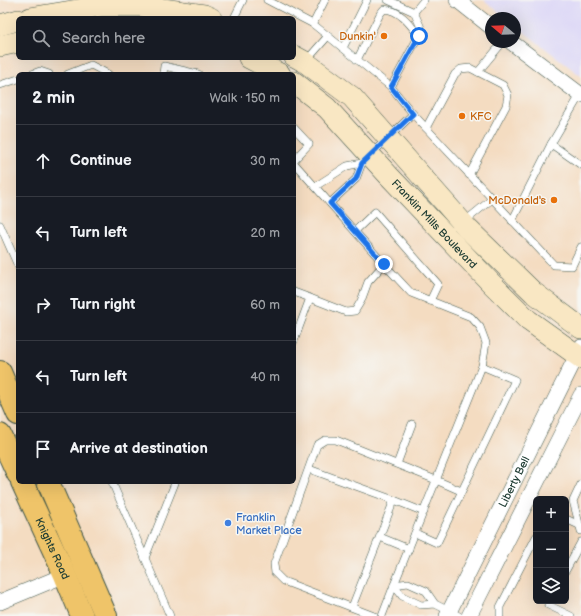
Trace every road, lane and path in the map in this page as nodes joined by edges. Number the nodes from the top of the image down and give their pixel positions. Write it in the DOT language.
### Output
graph roads {
  1 [pos="243,0"];
  2 [pos="266,0"];
  3 [pos="325,0"];
  4 [pos="367,0"];
  5 [pos="388,0"];
  6 [pos="424,0"];
  7 [pos="456,0"];
  8 [pos="101,8"];
  9 [pos="79,9"];
  10 [pos="414,12"];
  11 [pos="41,16"];
  12 [pos="206,16"];
  13 [pos="235,16"];
  14 [pos="16,21"];
  15 [pos="485,22"];
  16 [pos="313,24"];
  17 [pos="0,25"];
  18 [pos="328,36"];
  19 [pos="419,36"];
  20 [pos="16,42"];
  21 [pos="0,46"];
  22 [pos="343,48"];
  23 [pos="498,48"];
  24 [pos="519,48"];
  25 [pos="299,59"];
  26 [pos="253,60"];
  27 [pos="357,60"];
  28 [pos="90,62"];
  29 [pos="72,72"];
  30 [pos="105,72"];
  31 [pos="163,72"];
  32 [pos="190,72"];
  33 [pos="276,72"];
  34 [pos="478,72"];
  35 [pos="16,80"];
  36 [pos="296,84"];
  37 [pos="0,85"];
  38 [pos="391,87"];
  39 [pos="581,95"];
  40 [pos="413,114"];
  41 [pos="426,128"];
  42 [pos="296,130"];
  43 [pos="388,138"];
  44 [pos="552,144"];
  45 [pos="296,159"];
  46 [pos="366,159"];
  47 [pos="296,163"];
  48 [pos="581,165"];
  49 [pos="469,175"];
  50 [pos="316,186"];
  51 [pos="492,199"];
  52 [pos="330,203"];
  53 [pos="512,221"];
  54 [pos="462,223"];
  55 [pos="0,225"];
  56 [pos="354,231"];
  57 [pos="581,247"];
  58 [pos="16,261"];
  59 [pos="384,264"];
  60 [pos="296,293"];
  61 [pos="310,298"];
  62 [pos="430,301"];
  63 [pos="581,328"];
  64 [pos="296,336"];
  65 [pos="580,353"];
  66 [pos="482,366"];
  67 [pos="0,372"];
  68 [pos="581,395"];
  69 [pos="16,409"];
  70 [pos="412,424"];
  71 [pos="0,435"];
  72 [pos="397,464"];
  73 [pos="309,469"];
  74 [pos="16,470"];
  75 [pos="436,480"];
  76 [pos="23,484"];
  77 [pos="49,484"];
  78 [pos="113,484"];
  79 [pos="175,484"];
  80 [pos="581,484"];
  81 [pos="461,491"];
  82 [pos="394,500"];
  83 [pos="424,512"];
  84 [pos="569,521"];
  85 [pos="580,528"];
  86 [pos="415,533"];
  87 [pos="380,537"];
  88 [pos="581,542"];
  89 [pos="533,544"];
  90 [pos="409,549"];
  91 [pos="145,558"];
  92 [pos="567,568"];
  93 [pos="65,576"];
  94 [pos="394,586"];
  95 [pos="0,602"];
  96 [pos="435,604"];
  97 [pos="548,604"];
  98 [pos="352,608"];
  99 [pos="452,614"];
  100 [pos="82,616"];
  101 [pos="106,616"];
  102 [pos="170,616"];
  103 [pos="374,616"];
  104 [pos="382,616"];
  105 [pos="469,616"];
  106 [pos="500,616"];
  107 [pos="571,616"];
  1 -- 13 [label="lane"];
  2 -- 16 [label="lane"];
  3 -- 16 [label="lane"];
  4 -- 22 [label="lane"];
  5 -- 10 [label="lane"];
  6 -- 10 [label="lane"];
  7 -- 15 [label="street"];
  8 -- 9 [label="street"];
  8 -- 12 [label="street"];
  9 -- 11 [label="street"];
  10 -- 19 [label="lane"];
  14 -- 17 [label="street"];
  16 -- 18 [label="lane"];
  18 -- 22 [label="lane"];
  18 -- 25 [label="lane"];
  19 -- 27 [label="lane"];
  19 -- 38 [label="lane"];
  20 -- 21 [label="street"];
  22 -- 27 [label="lane"];
  23 -- 34 [label="lane"];
  24 -- 39 [label="street"];
  25 -- 43 [label="street, Franklin Mills Boulevard"];
  26 -- 33 [label="street"];
  27 -- 38 [label="lane"];
  28 -- 29 [label="lane"];
  28 -- 30 [label="lane"];
  31 -- 32 [label="lane"];
  34 -- 41 [label="lane"];
  34 -- 49 [label="lane"];
  35 -- 37 [label="lane"];
  36 -- 46 [label="street, Franklin Mills Boulevard"];
  38 -- 40 [label="lane"];
  39 -- 44 [label="lane"];
  40 -- 41 [label="lane"];
  40 -- 43 [label="lane"];
  41 -- 49 [label="lane"];
  42 -- 45 [label="lane"];
  43 -- 46 [label="lane"];
  43 -- 54 [label="street, Franklin Mills Boulevard"];
  44 -- 48 [label="lane"];
  44 -- 53 [label="lane"];
  46 -- 50 [label="lane"];
  46 -- 52 [label="lane"];
  46 -- 65 [label="street, Franklin Mills Boulevard"];
  47 -- 50 [label="lane"];
  49 -- 51 [label="lane"];
  50 -- 52 [label="lane"];
  51 -- 53 [label="lane"];
  51 -- 54 [label="lane"];
  52 -- 56 [label="lane"];
  53 -- 57 [label="lane"];
  54 -- 63 [label="street, Franklin Mills Boulevard"];
  55 -- 58 [label="lane"];
  56 -- 59 [label="lane"];
  56 -- 62 [label="lane"];
  59 -- 61 [label="lane"];
  59 -- 62 [label="lane"];
  60 -- 61 [label="lane"];
  61 -- 64 [label="lane"];
  62 -- 66 [label="lane"];
  65 -- 99 [label="street, Liberty Bell"];
  66 -- 75 [label="lane"];
  66 -- 81 [label="lane"];
  67 -- 69 [label="main road"];
  68 -- 105 [label="street, Liberty Bell"];
  70 -- 72 [label="lane"];
  71 -- 74 [label="main road"];
  72 -- 73 [label="lane"];
  72 -- 75 [label="lane"];
  73 -- 82 [label="lane"];
  73 -- 98 [label="lane"];
  75 -- 81 [label="lane"];
  75 -- 83 [label="lane"];
  76 -- 93 [label="main road, Knights Road"];
  77 -- 101 [label="main road, Knights Road"];
  78 -- 91 [label="lane"];
  79 -- 91 [label="lane"];
  80 -- 85 [label="lane"];
  81 -- 86 [label="lane"];
  82 -- 83 [label="lane"];
  82 -- 87 [label="lane"];
  83 -- 86 [label="lane"];
  84 -- 85 [label="lane"];
  86 -- 90 [label="lane"];
  87 -- 90 [label="lane"];
  87 -- 98 [label="lane"];
  88 -- 92 [label="lane"];
  89 -- 106 [label="lane"];
  90 -- 94 [label="lane"];
  91 -- 102 [label="lane"];
  93 -- 95 [label="street"];
  93 -- 100 [label="main road, Knights Road"];
  94 -- 96 [label="lane"];
  94 -- 96 [label="lane"];
  94 -- 104 [label="lane"];
  96 -- 99 [label="lane"];
  97 -- 107 [label="lane"];
  98 -- 103 [label="lane"];
}
